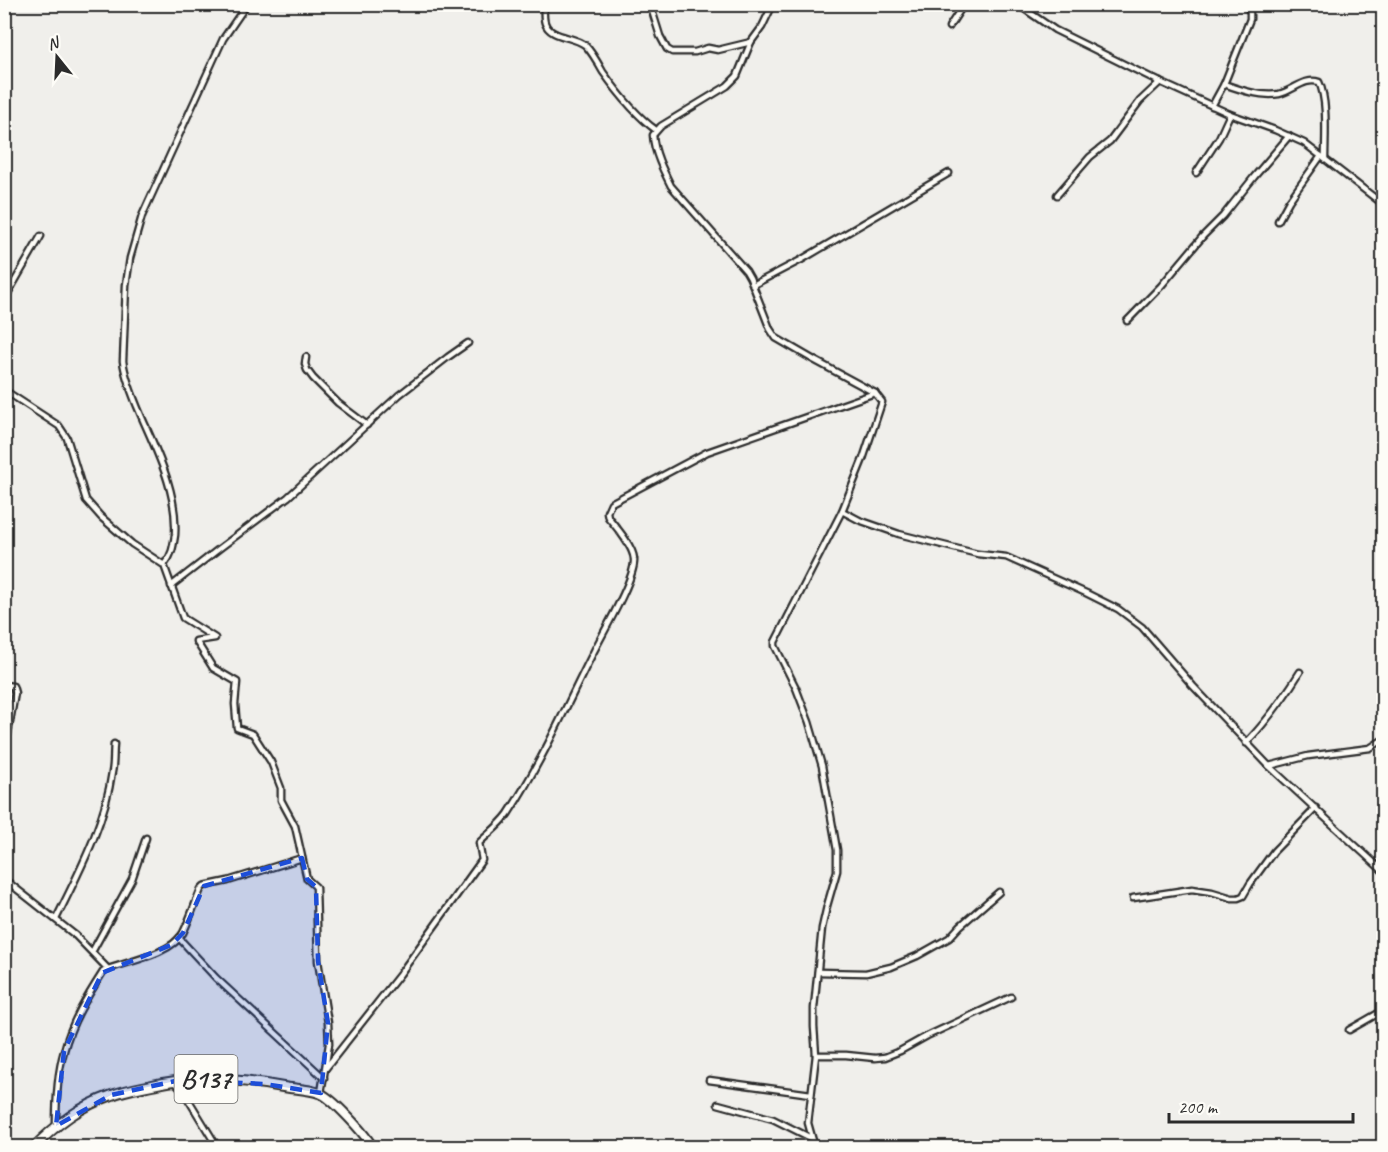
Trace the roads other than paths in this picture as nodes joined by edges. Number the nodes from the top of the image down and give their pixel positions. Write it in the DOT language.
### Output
graph roads {
  1 [pos="248,4"];
  2 [pos="544,4"];
  3 [pos="650,4"];
  4 [pos="773,4"];
  5 [pos="964,4"];
  6 [pos="1017,4"];
  7 [pos="1247,4"];
  8 [pos="950,27"];
  9 [pos="751,42"];
  10 [pos="1160,82"];
  11 [pos="1224,84"];
  12 [pos="1212,106"];
  13 [pos="1230,114"];
  14 [pos="656,130"];
  15 [pos="1289,136"];
  16 [pos="1323,157"];
  17 [pos="949,173"];
  18 [pos="1196,173"];
  19 [pos="1057,195"];
  20 [pos="1383,205"];
  21 [pos="1278,221"];
  22 [pos="41,236"];
  23 [pos="753,285"];
  24 [pos="4,300"];
  25 [pos="1127,321"];
  26 [pos="468,343"];
  27 [pos="306,357"];
  28 [pos="4,390"];
  29 [pos="875,393"];
  30 [pos="367,425"];
  31 [pos="842,511"];
  32 [pos="164,565"];
  33 [pos="171,586"];
  34 [pos="1300,672"];
  35 [pos="4,685"];
  36 [pos="1383,739"];
  37 [pos="1246,743"];
  38 [pos="114,744"];
  39 [pos="4,756"];
  40 [pos="1269,766"];
  41 [pos="1316,808"];
  42 [pos="146,838"];
  43 [pos="302,858"];
  44 [pos="1383,872"];
  45 [pos="4,879"];
  46 [pos="999,892"];
  47 [pos="1133,898"];
  48 [pos="56,919"];
  49 [pos="179,938"];
  50 [pos="92,952"];
  51 [pos="108,969"];
  52 [pos="818,972"];
  53 [pos="1011,997"];
  54 [pos="1383,1010"];
  55 [pos="1349,1030"];
  56 [pos="816,1055"];
  57 [pos="326,1068"];
  58 [pos="324,1078"];
  59 [pos="709,1080"];
  60 [pos="174,1081"];
  61 [pos="321,1093"];
  62 [pos="812,1094"];
  63 [pos="718,1104"];
  64 [pos="56,1126"];
  65 [pos="811,1138"];
  66 [pos="33,1148"];
  67 [pos="218,1148"];
  68 [pos="373,1148"];
  69 [pos="815,1148"];
  1 -- 32 [label="street"];
  2 -- 14 [label="street"];
  3 -- 9 [label="street"];
  4 -- 9 [label="street"];
  5 -- 8 [label="street"];
  6 -- 10 [label="street"];
  7 -- 11 [label="street"];
  9 -- 14 [label="street"];
  10 -- 12 [label="street"];
  10 -- 19 [label="street"];
  11 -- 12 [label="street"];
  11 -- 16 [label="street"];
  12 -- 13 [label="street"];
  13 -- 15 [label="street"];
  13 -- 18 [label="street"];
  14 -- 23 [label="street"];
  15 -- 16 [label="street"];
  15 -- 25 [label="street"];
  16 -- 20 [label="street"];
  16 -- 21 [label="street"];
  17 -- 23 [label="street"];
  22 -- 24 [label="street"];
  23 -- 29 [label="street"];
  26 -- 30 [label="street"];
  27 -- 30 [label="street"];
  28 -- 32 [label="street"];
  29 -- 31 [label="street"];
  29 -- 57 [label="street"];
  30 -- 33 [label="street"];
  31 -- 37 [label="street"];
  31 -- 52 [label="street"];
  32 -- 33 [label="street"];
  33 -- 43 [label="street"];
  34 -- 37 [label="street"];
  35 -- 39 [label="street"];
  36 -- 40 [label="street"];
  37 -- 40 [label="street"];
  38 -- 48 [label="street"];
  40 -- 41 [label="street"];
  41 -- 44 [label="street"];
  41 -- 47 [label="street"];
  42 -- 50 [label="street"];
  43 -- 49 [label="street"];
  43 -- 57 [label="street"];
  45 -- 48 [label="street"];
  46 -- 52 [label="street"];
  48 -- 50 [label="street"];
  49 -- 51 [label="street"];
  49 -- 58 [label="street"];
  50 -- 51 [label="street"];
  51 -- 64 [label="street"];
  52 -- 56 [label="street"];
  53 -- 56 [label="street"];
  54 -- 55 [label="street"];
  56 -- 62 [label="street"];
  57 -- 58 [label="street"];
  58 -- 61 [label="street"];
  59 -- 62 [label="street"];
  60 -- 61 [label="main road, B137"];
  60 -- 64 [label="main road, B137"];
  60 -- 67 [label="street"];
  61 -- 68 [label="main road"];
  62 -- 65 [label="street"];
  63 -- 65 [label="street"];
  64 -- 66 [label="main road, B137"];
  65 -- 69 [label="street"];
}
